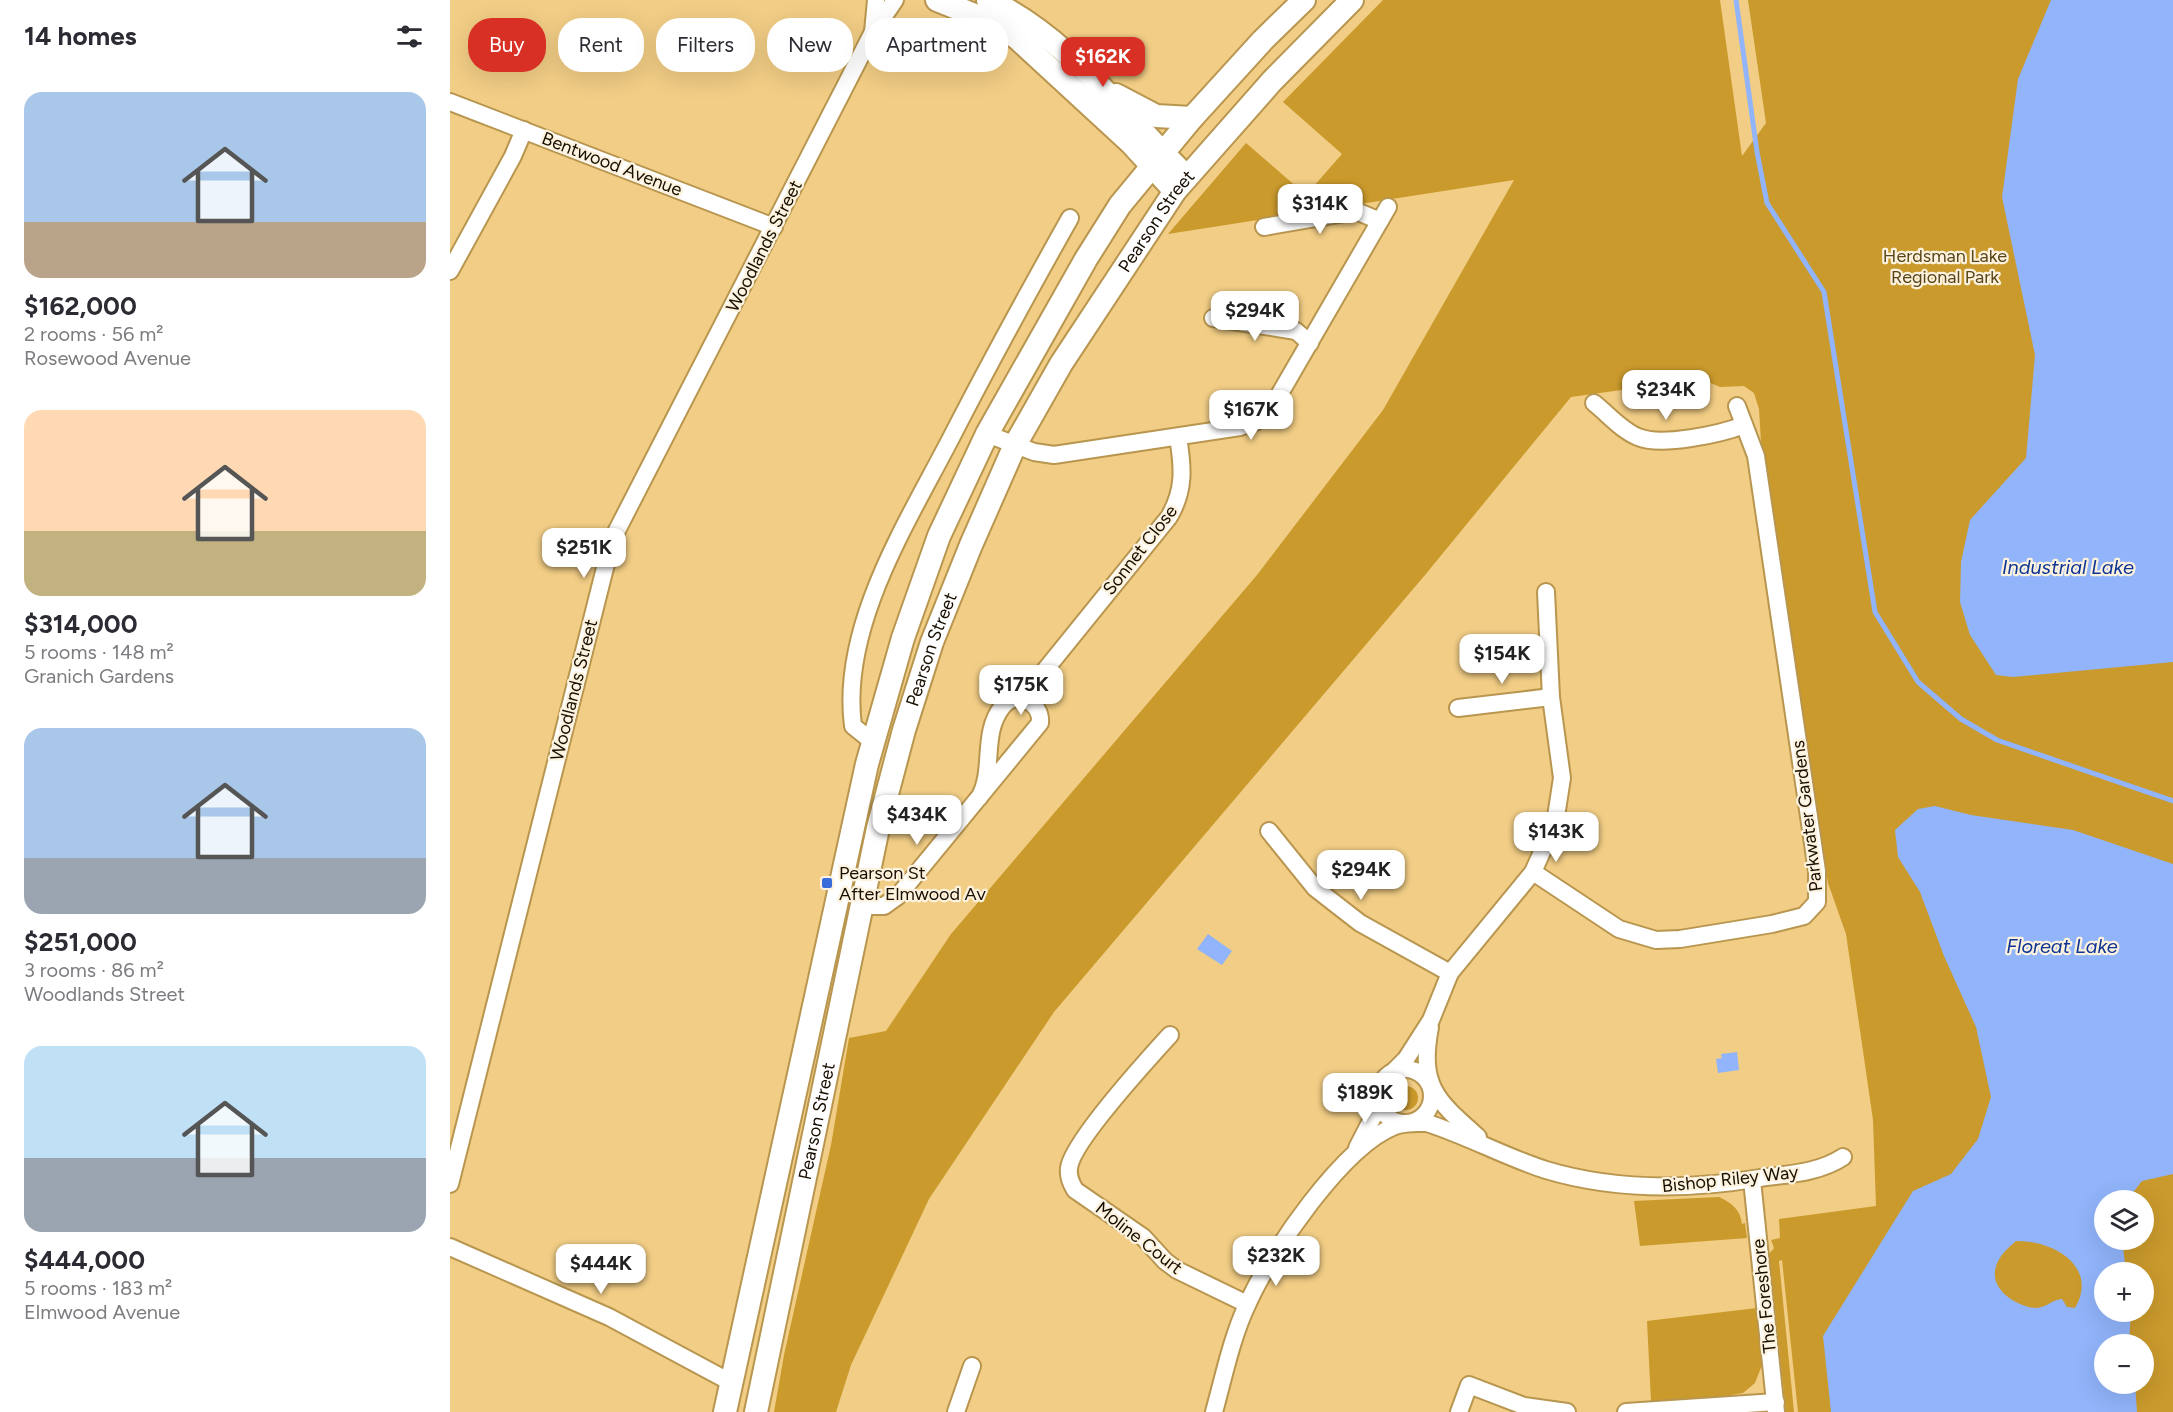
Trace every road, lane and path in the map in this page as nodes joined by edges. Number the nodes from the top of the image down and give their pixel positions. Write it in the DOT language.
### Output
graph roads {
  1 [pos="876,0"];
  2 [pos="895,0"];
  3 [pos="937,0"];
  4 [pos="1304,0"];
  5 [pos="1352,0"];
  6 [pos="999,8"];
  7 [pos="874,18"];
  8 [pos="883,18"];
  9 [pos="865,48"];
  10 [pos="1097,84"];
  11 [pos="450,102"];
  12 [pos="1192,118"];
  13 [pos="524,130"];
  14 [pos="1156,160"];
  15 [pos="1181,184"];
  16 [pos="1070,218"];
  17 [pos="774,227"];
  18 [pos="1264,227"];
  19 [pos="450,271"];
  20 [pos="1213,318"];
  21 [pos="1310,343"];
  22 [pos="1594,403"];
  23 [pos="1737,406"];
  24 [pos="1744,425"];
  25 [pos="987,434"];
  26 [pos="1178,437"];
  27 [pos="1015,445"];
  28 [pos="1546,592"];
  29 [pos="1029,690"];
  30 [pos="1551,697"];
  31 [pos="1012,699"];
  32 [pos="1037,708"];
  33 [pos="1458,708"];
  34 [pos="873,742"];
  35 [pos="988,743"];
  36 [pos="1018,750"];
  37 [pos="979,798"];
  38 [pos="1269,831"];
  39 [pos="1533,872"];
  40 [pos="861,906"];
  41 [pos="1450,974"];
  42 [pos="1431,1020"];
  43 [pos="1170,1035"];
  44 [pos="1389,1076"];
  45 [pos="1430,1087"];
  46 [pos="1379,1090"];
  47 [pos="1408,1123"];
  48 [pos="1488,1146"];
  49 [pos="1843,1157"];
  50 [pos="1344,1166"];
  51 [pos="1752,1180"];
  52 [pos="450,1184"];
  53 [pos="450,1247"];
  54 [pos="1247,1304"];
  55 [pos="972,1366"];
  56 [pos="732,1383"];
  57 [pos="1776,1407"];
  58 [pos="725,1412"];
  59 [pos="756,1412"];
  60 [pos="956,1412"];
  61 [pos="1214,1412"];
  62 [pos="1459,1412"];
  63 [pos="1567,1412"];
  64 [pos="1626,1412"];
  1 -- 7 [label="street, Woodlands Street"];
  2 -- 8 [label="street, Woodlands Street"];
  3 -- 6 [label="main road"];
  4 -- 12 [label="main road, Pearson Street"];
  5 -- 15 [label="main road, Pearson Street"];
  6 -- 10 [label="main road"];
  6 -- 14 [label="main road"];
  9 -- 17 [label="street, Woodlands Street"];
  10 -- 12 [label="main road"];
  10 -- 14 [label="main road"];
  11 -- 13 [label="street, Bentwood Avenue"];
  12 -- 14 [label="main road, Pearson Street"];
  13 -- 17 [label="street, Bentwood Avenue"];
  13 -- 19 [label="street"];
  14 -- 15 [label="main road"];
  14 -- 25 [label="main road, Pearson Street"];
  15 -- 27 [label="main road, Pearson Street"];
  16 -- 34 [label="street"];
  17 -- 52 [label="street, Woodlands Street"];
  18 -- 21 [label="street"];
  20 -- 21 [label="street"];
  21 -- 26 [label="street"];
  22 -- 24 [label="street"];
  23 -- 24 [label="street, Parkwater Gardens"];
  24 -- 39 [label="street, Parkwater Gardens"];
  25 -- 27 [label="street"];
  25 -- 34 [label="main road, Pearson Street"];
  26 -- 27 [label="street"];
  26 -- 29 [label="street, Sonnet Close"];
  27 -- 40 [label="main road, Pearson Street"];
  28 -- 30 [label="street"];
  29 -- 31 [label="street"];
  29 -- 32 [label="street"];
  30 -- 33 [label="street"];
  30 -- 39 [label="street"];
  31 -- 32 [label="street"];
  31 -- 35 [label="street"];
  32 -- 36 [label="street"];
  34 -- 56 [label="main road, Pearson Street"];
  35 -- 36 [label="street"];
  35 -- 37 [label="street"];
  36 -- 37 [label="street"];
  37 -- 40 [label="street"];
  38 -- 41 [label="street"];
  39 -- 41 [label="street"];
  40 -- 59 [label="main road, Pearson Street"];
  41 -- 42 [label="street"];
  42 -- 44 [label="street"];
  42 -- 45 [label="street"];
  43 -- 54 [label="street, Moline Court"];
  44 -- 45 [label="street"];
  44 -- 46 [label="street"];
  45 -- 47 [label="street"];
  45 -- 48 [label="street"];
  46 -- 47 [label="street"];
  46 -- 50 [label="street"];
  47 -- 48 [label="street, Bishop Riley Way"];
  47 -- 50 [label="street"];
  48 -- 51 [label="street, Bishop Riley Way"];
  49 -- 51 [label="street, Bishop Riley Way"];
  50 -- 54 [label="street"];
  51 -- 57 [label="street, The Foreshore"];
  53 -- 56 [label="street"];
  54 -- 61 [label="street"];
  55 -- 60 [label="street"];
  56 -- 58 [label="main road, Pearson Street"];
  57 -- 64 [label="street"];
  62 -- 63 [label="street"];
}
